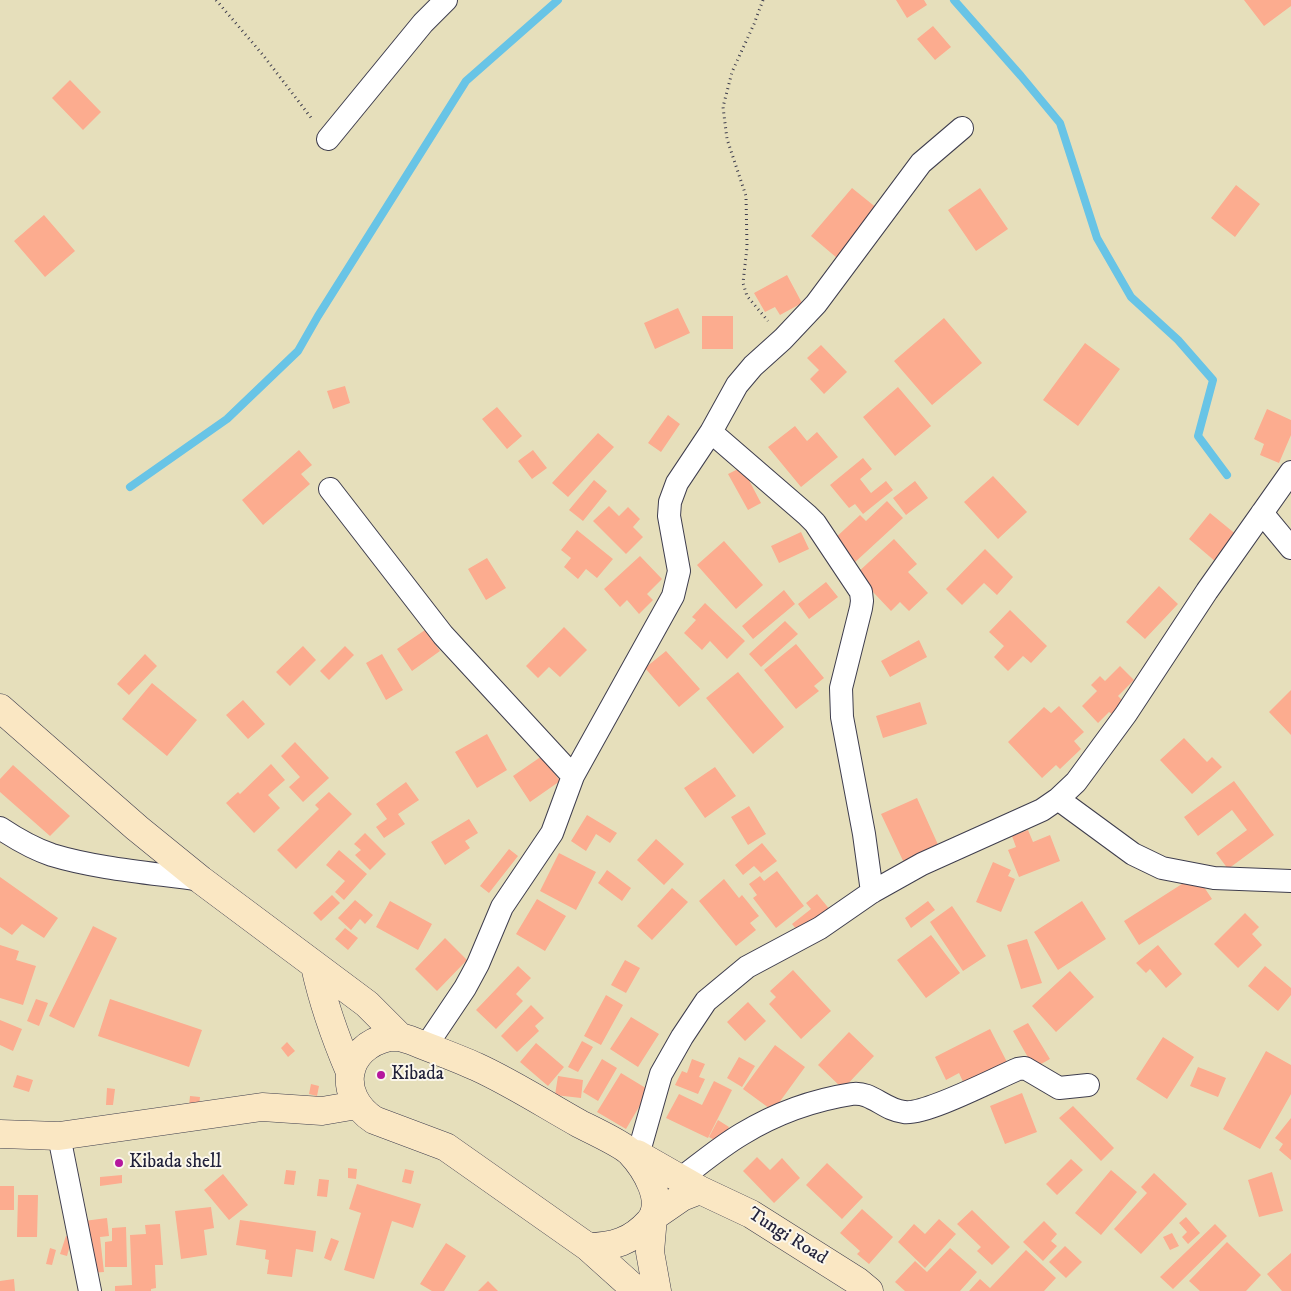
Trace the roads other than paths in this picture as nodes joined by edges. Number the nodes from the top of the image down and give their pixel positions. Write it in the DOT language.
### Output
graph roads {
  1 [pos="446,0"];
  2 [pos="962,128"];
  3 [pos="328,139"];
  4 [pos="711,432"];
  5 [pos="1291,472"];
  6 [pos="330,489"];
  7 [pos="1262,513"];
  8 [pos="1291,548"];
  9 [pos="0,708"];
  10 [pos="573,776"];
  11 [pos="1058,799"];
  12 [pos="0,828"];
  13 [pos="201,880"];
  14 [pos="1291,880"];
  15 [pos="872,892"];
  16 [pos="314,966"];
  17 [pos="400,1037"];
  18 [pos="426,1046"];
  19 [pos="350,1072"];
  20 [pos="1088,1084"];
  21 [pos="356,1105"];
  22 [pos="0,1134"];
  23 [pos="59,1136"];
  24 [pos="633,1153"];
  25 [pos="690,1185"];
  26 [pos="653,1217"];
  27 [pos="588,1247"];
  28 [pos="90,1291"];
  29 [pos="637,1291"];
  30 [pos="657,1291"];
  31 [pos="870,1291"];
  1 -- 3 [label="street"];
  2 -- 4 [label="street"];
  4 -- 10 [label="street"];
  4 -- 15 [label="street"];
  5 -- 7 [label="street"];
  6 -- 10 [label="street"];
  7 -- 8 [label="street"];
  7 -- 11 [label="street"];
  9 -- 13 [label="main road"];
  10 -- 18 [label="street"];
  11 -- 14 [label="street"];
  11 -- 15 [label="street"];
  12 -- 13 [label="street"];
  13 -- 16 [label="main road"];
  15 -- 24 [label="street"];
  16 -- 17 [label="main road"];
  16 -- 19 [label="main road"];
  17 -- 18 [label="main road, Tungi Road"];
  17 -- 19 [label="main road"];
  18 -- 24 [label="main road, Tungi Road"];
  19 -- 21 [label="main road"];
  20 -- 25 [label="street"];
  21 -- 23 [label="main road"];
  21 -- 27 [label="main road"];
  22 -- 23 [label="main road"];
  23 -- 28 [label="street"];
  24 -- 25 [label="main road, Tungi Road"];
  24 -- 26 [label="main road"];
  25 -- 26 [label="main road"];
  25 -- 31 [label="main road, Tungi Road"];
  26 -- 27 [label="main road"];
  26 -- 30 [label="main road"];
  27 -- 29 [label="main road"];
}
